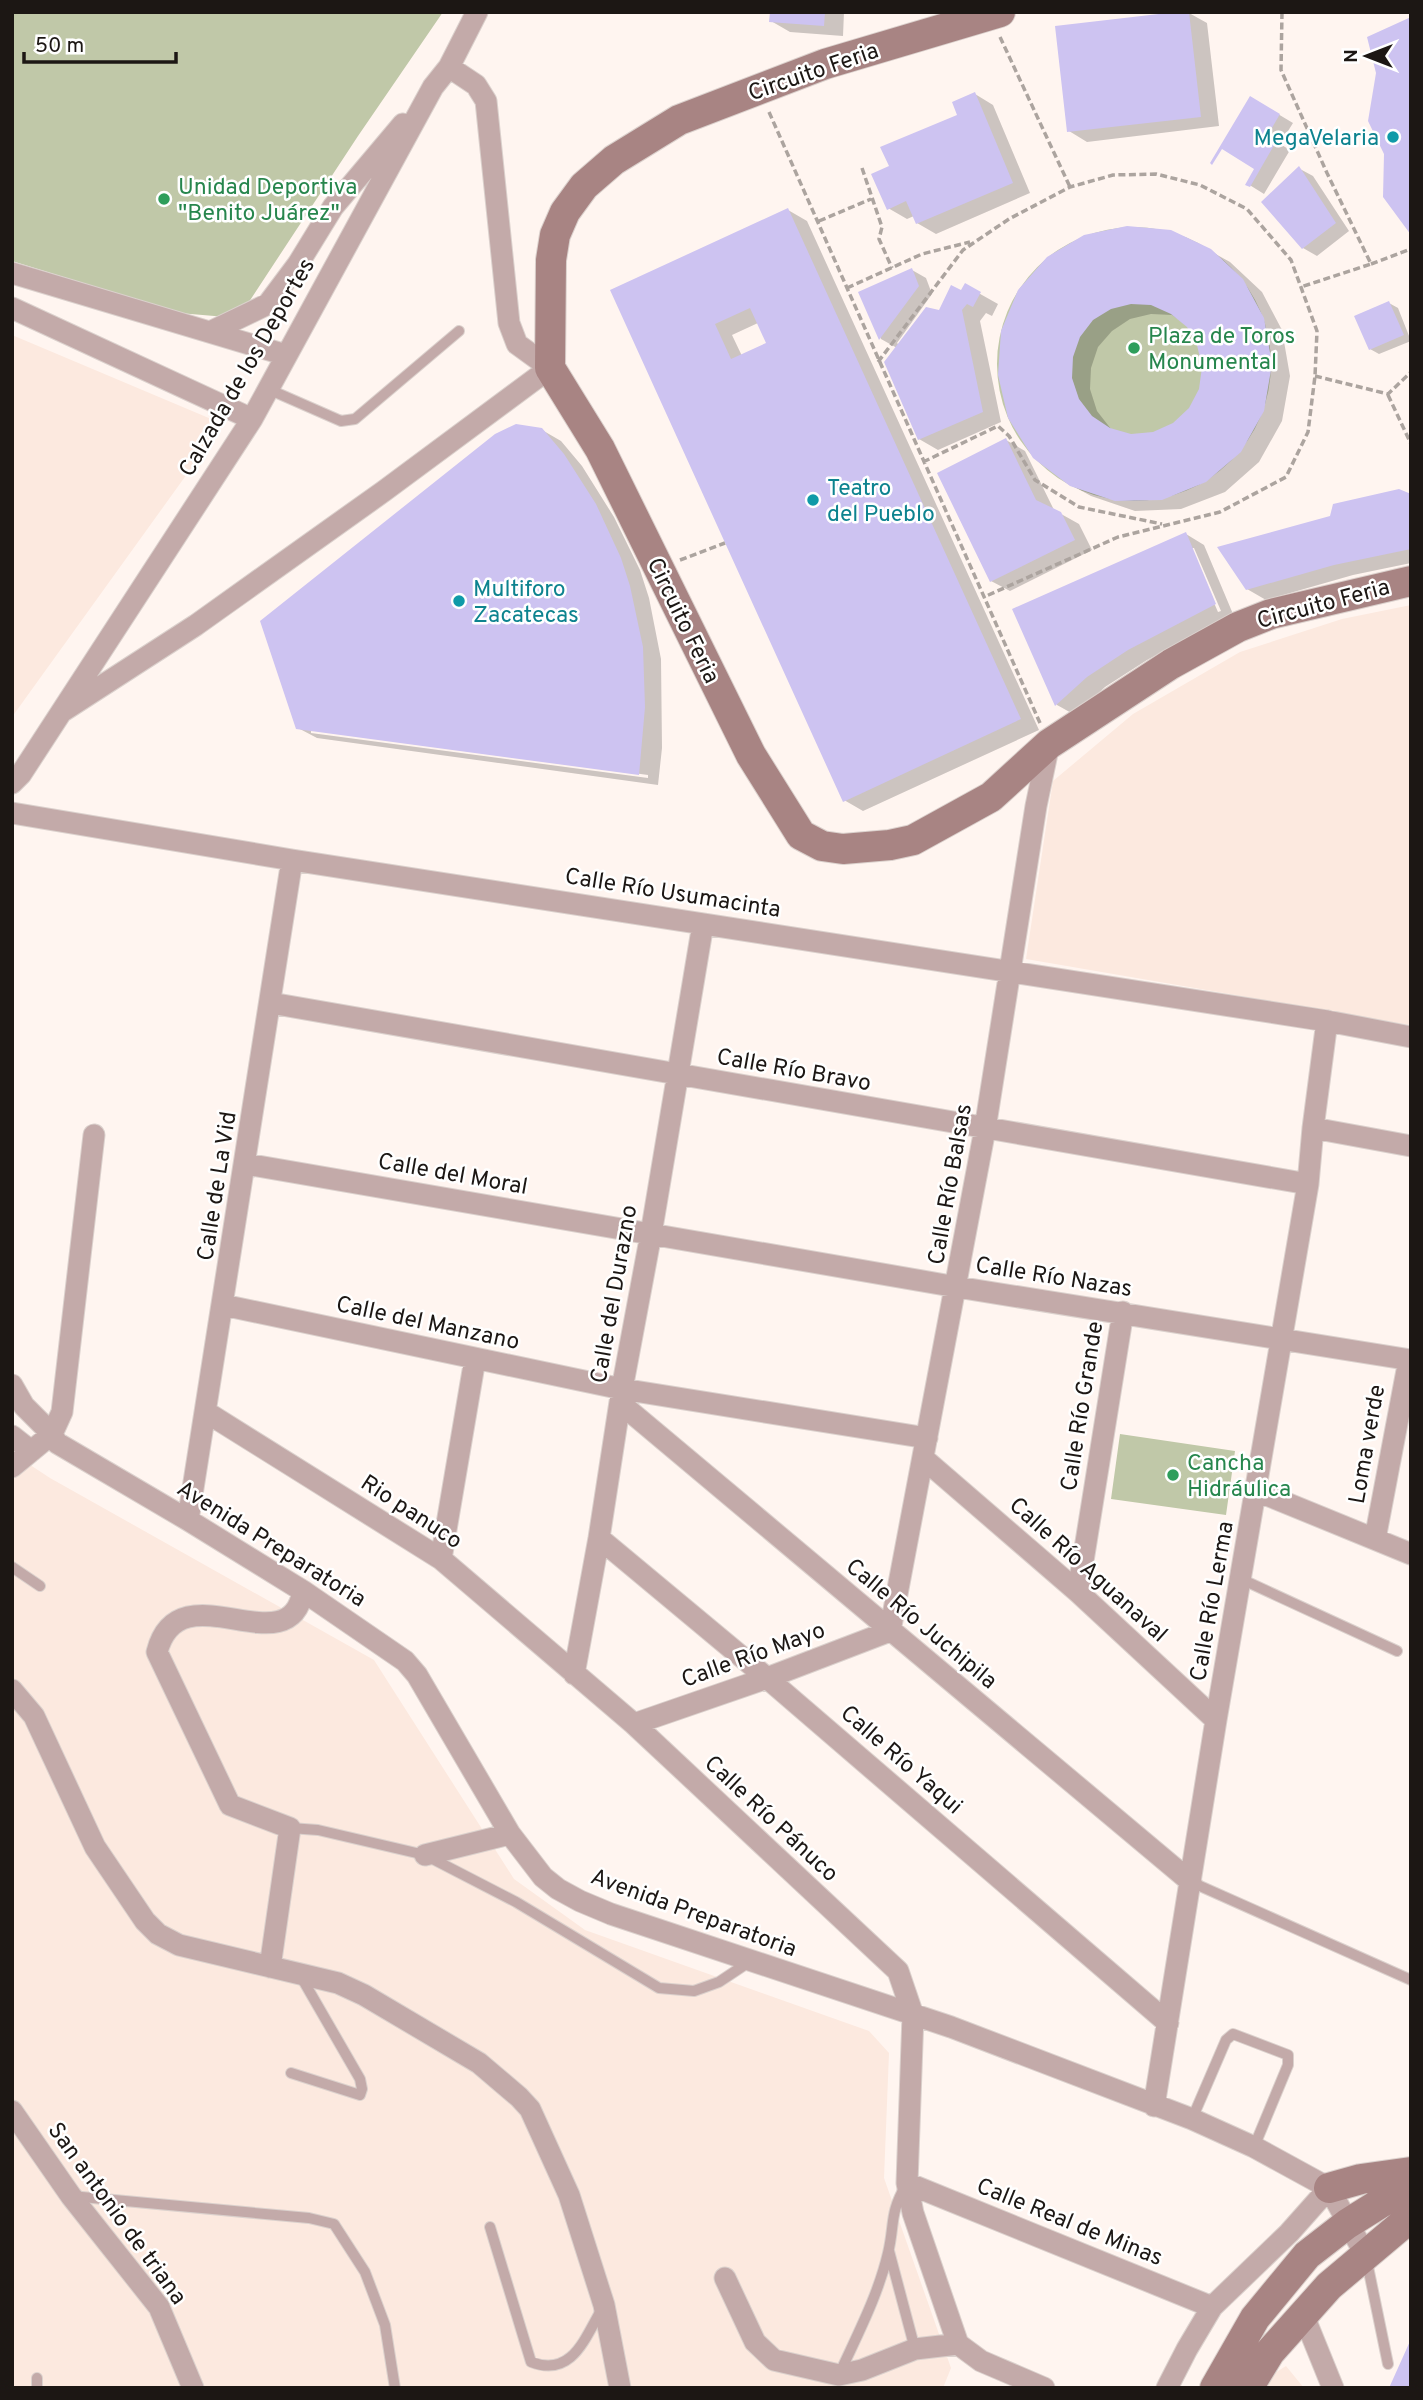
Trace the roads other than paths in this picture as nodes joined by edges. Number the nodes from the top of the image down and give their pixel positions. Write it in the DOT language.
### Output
graph roads {
  1 [pos="477,12"];
  2 [pos="995,13"];
  3 [pos="449,67"];
  4 [pos="433,87"];
  5 [pos="12,273"];
  6 [pos="12,308"];
  7 [pos="458,331"];
  8 [pos="209,332"];
  9 [pos="286,355"];
  10 [pos="550,368"];
  11 [pos="268,389"];
  12 [pos="252,419"];
  13 [pos="1411,581"];
  14 [pos="63,711"];
  15 [pos="1049,744"];
  16 [pos="17,778"];
  17 [pos="12,810"];
  18 [pos="292,860"];
  19 [pos="703,923"];
  20 [pos="1011,972"];
  21 [pos="271,1003"];
  22 [pos="1327,1021"];
  23 [pos="1411,1037"];
  24 [pos="677,1075"];
  25 [pos="1313,1128"];
  26 [pos="985,1129"];
  27 [pos="94,1135"];
  28 [pos="1411,1146"];
  29 [pos="246,1164"];
  30 [pos="1308,1184"];
  31 [pos="651,1234"];
  32 [pos="957,1287"];
  33 [pos="223,1305"];
  34 [pos="1123,1312"];
  35 [pos="1281,1340"];
  36 [pos="475,1359"];
  37 [pos="1410,1360"];
  38 [pos="12,1385"];
  39 [pos="621,1396"];
  40 [pos="206,1412"];
  41 [pos="51,1434"];
  42 [pos="12,1436"];
  43 [pos="926,1448"];
  44 [pos="30,1451"];
  45 [pos="12,1467"];
  46 [pos="1257,1490"];
  47 [pos="188,1520"];
  48 [pos="599,1538"];
  49 [pos="1376,1539"];
  50 [pos="1411,1554"];
  51 [pos="441,1559"];
  52 [pos="12,1567"];
  53 [pos="1241,1579"];
  54 [pos="40,1586"];
  55 [pos="303,1591"];
  56 [pos="1078,1592"];
  57 [pos="890,1631"];
  58 [pos="1397,1651"];
  59 [pos="574,1674"];
  60 [pos="767,1678"];
  61 [pos="12,1690"];
  62 [pos="1216,1720"];
  63 [pos="634,1724"];
  64 [pos="290,1828"];
  65 [pos="510,1833"];
  66 [pos="425,1855"];
  67 [pos="1191,1881"];
  68 [pos="748,1962"];
  69 [pos="270,1967"];
  70 [pos="300,1975"];
  71 [pos="1411,1980"];
  72 [pos="913,2015"];
  73 [pos="1168,2023"];
  74 [pos="291,2073"];
  75 [pos="1153,2106"];
  76 [pos="12,2110"];
  77 [pos="1192,2119"];
  78 [pos="1254,2147"];
  79 [pos="1411,2172"];
  80 [pos="907,2183"];
  81 [pos="1411,2185"];
  82 [pos="1329,2188"];
  83 [pos="71,2196"];
  84 [pos="1411,2217"];
  85 [pos="1347,2224"];
  86 [pos="490,2227"];
  87 [pos="889,2251"];
  88 [pos="1366,2256"];
  89 [pos="725,2278"];
  90 [pos="604,2305"];
  91 [pos="1212,2307"];
  92 [pos="1303,2314"];
  93 [pos="958,2344"];
  94 [pos="915,2349"];
  95 [pos="1388,2364"];
  96 [pos="838,2375"];
  97 [pos="193,2388"];
  98 [pos="395,2388"];
  99 [pos="620,2388"];
  100 [pos="1044,2388"];
  101 [pos="1167,2388"];
  102 [pos="1215,2388"];
  103 [pos="1248,2388"];
  104 [pos="1333,2388"];
  1 -- 3 [label="street, Calzada de los Deportes"];
  2 -- 10 [label="street, Circuito Feria"];
  3 -- 4 [label="street, Calzada de los Deportes"];
  3 -- 10 [label="street"];
  4 -- 8 [label="street"];
  4 -- 9 [label="street, Calzada de los Deportes"];
  5 -- 8 [label="street"];
  6 -- 12 [label="street"];
  7 -- 11 [label="lane"];
  8 -- 9 [label="street"];
  9 -- 11 [label="street, Calzada de los Deportes"];
  10 -- 14 [label="street"];
  10 -- 15 [label="street, Circuito Feria"];
  11 -- 12 [label="street, Calzada de los Deportes"];
  12 -- 14 [label="street, Calzada de los Deportes"];
  13 -- 15 [label="street, Circuito Feria"];
  14 -- 16 [label="street, Calzada de los Deportes"];
  15 -- 20 [label="street, Calle Río Balsas"];
  16 -- 17 [label="street"];
  17 -- 18 [label="street, Calle Río Usumacinta"];
  18 -- 19 [label="street, Calle Río Usumacinta"];
  18 -- 21 [label="street, Calle de La Vid"];
  19 -- 20 [label="street, Calle Río Usumacinta"];
  19 -- 24 [label="street, Calle del Durazno"];
  20 -- 22 [label="street, Calle Río Usumacinta"];
  20 -- 26 [label="street, Calle Río Balsas"];
  21 -- 24 [label="street, Calle Río Bravo"];
  21 -- 29 [label="street, Calle de La Vid"];
  22 -- 23 [label="street, Calle Río Usumacinta"];
  22 -- 25 [label="street, Calle Río Lerma"];
  24 -- 26 [label="street, Calle Río Bravo"];
  24 -- 31 [label="street, Calle del Durazno"];
  25 -- 28 [label="street"];
  25 -- 30 [label="street, Calle Río Lerma"];
  26 -- 30 [label="street, Calle Río Bravo"];
  26 -- 32 [label="street, Calle Río Balsas"];
  27 -- 41 [label="street"];
  29 -- 31 [label="street, Calle del Moral"];
  29 -- 33 [label="street, Calle de La Vid"];
  30 -- 35 [label="street, Calle Río Lerma"];
  31 -- 32 [label="street, Calle Río Nazas"];
  31 -- 39 [label="street, Calle del Durazno"];
  32 -- 34 [label="street, Calle Río Nazas"];
  32 -- 43 [label="street, Calle Río Balsas"];
  33 -- 36 [label="street, Calle del Manzano"];
  33 -- 40 [label="street, Calle de La Vid"];
  34 -- 35 [label="street, Calle Río Nazas"];
  34 -- 56 [label="street, Calle Río Grande"];
  35 -- 37 [label="street, Calle Río Nazas"];
  35 -- 46 [label="street, Calle Río Lerma"];
  36 -- 39 [label="street, Calle del Manzano"];
  36 -- 51 [label="street"];
  37 -- 49 [label="street, Loma verde"];
  38 -- 41 [label="street, Avenida Preparatoria"];
  39 -- 43 [label="street"];
  39 -- 48 [label="street, Calle del Durazno"];
  39 -- 57 [label="street, Calle Río Juchipila"];
  40 -- 47 [label="street, Calle de La Vid"];
  40 -- 51 [label="street, Rio panuco"];
  41 -- 44 [label="street"];
  41 -- 47 [label="street, Avenida Preparatoria"];
  42 -- 44 [label="street"];
  43 -- 56 [label="street, Calle Río Aguanaval"];
  43 -- 57 [label="street, Calle Río Balsas"];
  44 -- 45 [label="street"];
  46 -- 49 [label="street"];
  46 -- 53 [label="street, Calle Río Lerma"];
  47 -- 55 [label="street, Avenida Preparatoria"];
  48 -- 59 [label="street, Calle del Durazno"];
  48 -- 60 [label="street, Calle Río Yaqui"];
  49 -- 50 [label="street"];
  51 -- 59 [label="street, Rio panuco"];
  52 -- 54 [label="lane"];
  53 -- 58 [label="lane"];
  53 -- 62 [label="street, Calle Río Lerma"];
  55 -- 64 [label="street"];
  55 -- 65 [label="street, Avenida Preparatoria"];
  56 -- 62 [label="street, Calle Río Aguanaval"];
  57 -- 60 [label="street, Calle Río Mayo"];
  57 -- 67 [label="street, Calle Río Juchipila"];
  59 -- 63 [label="street, Calle Río Pánuco"];
  60 -- 63 [label="street, Calle Río Mayo"];
  60 -- 73 [label="street, Calle Río Yaqui"];
  61 -- 69 [label="street"];
  62 -- 67 [label="street, Calle Río Lerma"];
  63 -- 72 [label="street, Calle Río Pánuco"];
  64 -- 66 [label="lane"];
  64 -- 69 [label="street"];
  65 -- 66 [label="street"];
  65 -- 68 [label="street, Avenida Preparatoria"];
  66 -- 68 [label="lane"];
  67 -- 71 [label="lane"];
  67 -- 73 [label="street, Calle Río Lerma"];
  68 -- 72 [label="street, Avenida Preparatoria"];
  69 -- 70 [label="street"];
  70 -- 74 [label="lane"];
  70 -- 90 [label="street"];
  72 -- 75 [label="street, Avenida Preparatoria"];
  72 -- 80 [label="street"];
  73 -- 75 [label="street, Calle Río Lerma"];
  75 -- 77 [label="street, Avenida Preparatoria"];
  76 -- 83 [label="street, San antonio de triana"];
  77 -- 78 [label="street, Avenida Preparatoria"];
  77 -- 78 [label="lane"];
  78 -- 82 [label="street, Avenida Preparatoria"];
  79 -- 82 [label="street"];
  80 -- 87 [label="lane"];
  80 -- 91 [label="street, Calle Real de Minas"];
  80 -- 93 [label="street"];
  81 -- 85 [label="street"];
  82 -- 85 [label="street"];
  82 -- 91 [label="street"];
  83 -- 97 [label="street, San antonio de triana"];
  83 -- 98 [label="lane"];
  84 -- 88 [label="street"];
  85 -- 88 [label="street"];
  85 -- 102 [label="street"];
  86 -- 90 [label="lane"];
  87 -- 94 [label="lane"];
  87 -- 96 [label="lane"];
  88 -- 92 [label="street"];
  88 -- 95 [label="lane"];
  89 -- 96 [label="street"];
  90 -- 99 [label="street"];
  91 -- 101 [label="street"];
  92 -- 103 [label="street"];
  92 -- 104 [label="street"];
  93 -- 94 [label="street"];
  93 -- 100 [label="street"];
  94 -- 96 [label="street"];
}
